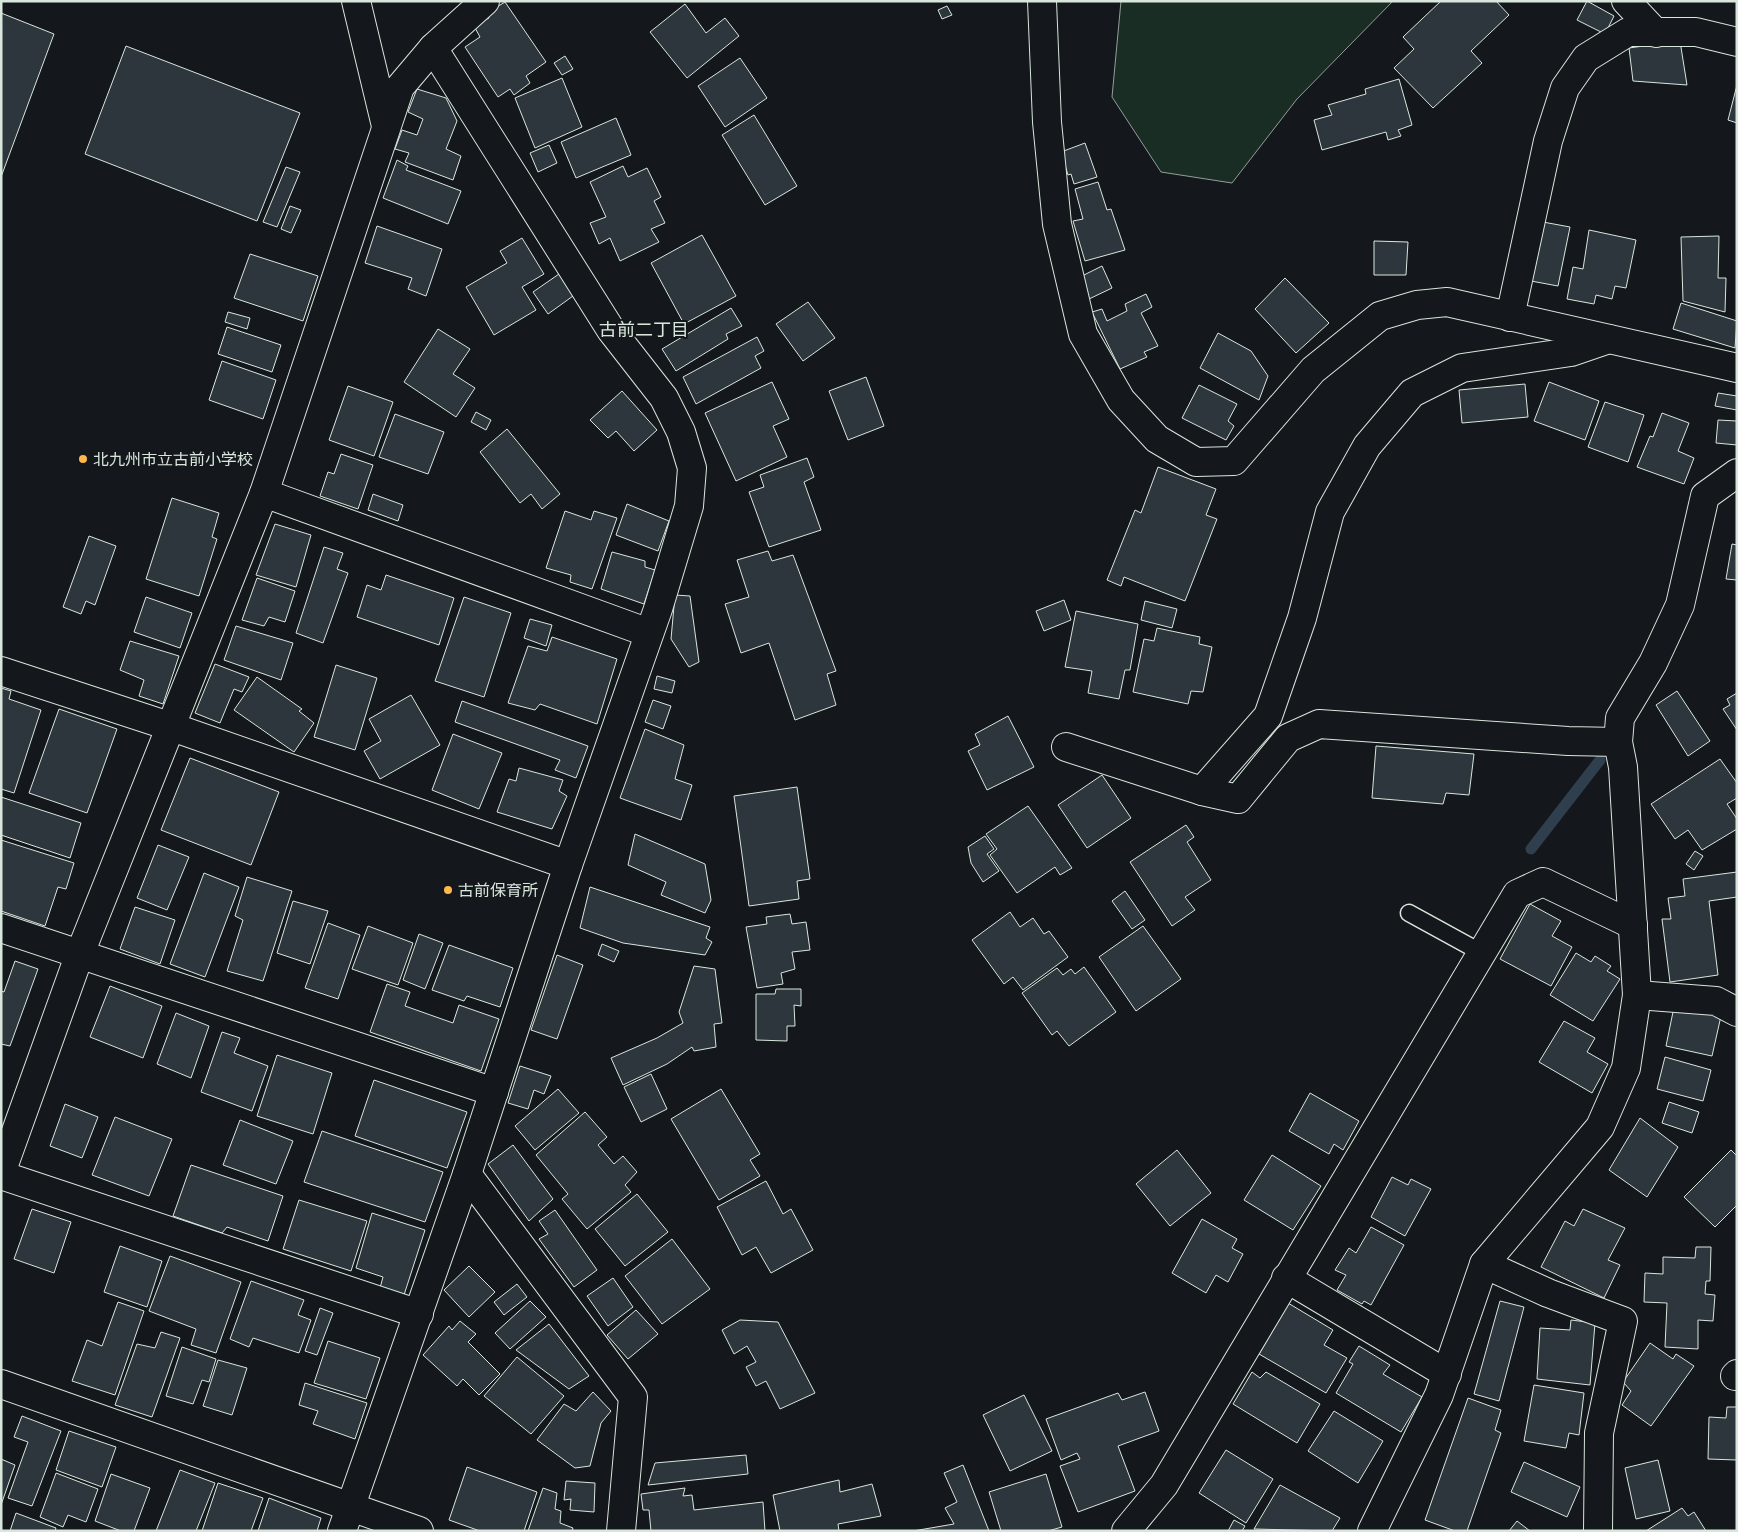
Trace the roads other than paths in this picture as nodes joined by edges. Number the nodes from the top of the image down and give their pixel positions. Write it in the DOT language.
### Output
graph roads {
  1 [pos="356,1"];
  2 [pos="485,1"];
  3 [pos="1042,1"];
  4 [pos="1626,1"];
  5 [pos="1656,32"];
  6 [pos="1737,42"];
  7 [pos="434,48"];
  8 [pos="386,126"];
  9 [pos="1510,316"];
  10 [pos="1610,339"];
  11 [pos="1737,368"];
  12 [pos="1737,474"];
  13 [pos="264,494"];
  14 [pos="649,634"];
  15 [pos="1,672"];
  16 [pos="172,727"];
  17 [pos="1618,742"];
  18 [pos="1066,747"];
  19 [pos="1202,791"];
  20 [pos="568,865"];
  21 [pos="1409,912"];
  22 [pos="1633,925"];
  23 [pos="1,928"];
  24 [pos="1482,953"];
  25 [pos="79,956"];
  26 [pos="1637,995"];
  27 [pos="1737,1012"];
  28 [pos="494,1092"];
  29 [pos="1,1174"];
  30 [pos="467,1174"];
  31 [pos="1484,1264"];
  32 [pos="1286,1278"];
  33 [pos="419,1314"];
  34 [pos="1447,1374"];
  35 [pos="1,1384"];
  36 [pos="346,1520"];
  37 [pos="1382,1528"];
  38 [pos="419,1531"];
  39 [pos="621,1531"];
  40 [pos="1126,1531"];
  41 [pos="1598,1531"];
  1 -- 8 [label="street"];
  2 -- 7 [label="street"];
  3 -- 9 [label="street"];
  4 -- 5 [label="street"];
  5 -- 6 [label="street"];
  5 -- 9 [label="street"];
  7 -- 8 [label="street"];
  7 -- 14 [label="street"];
  8 -- 13 [label="street"];
  9 -- 10 [label="street"];
  10 -- 11 [label="street"];
  10 -- 19 [label="street"];
  12 -- 17 [label="street"];
  13 -- 14 [label="street"];
  13 -- 16 [label="street"];
  14 -- 20 [label="street"];
  15 -- 16 [label="street"];
  16 -- 20 [label="street"];
  16 -- 25 [label="street"];
  17 -- 19 [label="street"];
  17 -- 22 [label="street"];
  18 -- 19 [label="street"];
  20 -- 28 [label="street"];
  21 -- 24 [label="lane"];
  22 -- 24 [label="street"];
  22 -- 26 [label="street"];
  23 -- 25 [label="street"];
  24 -- 32 [label="street"];
  25 -- 28 [label="street"];
  25 -- 29 [label="street"];
  26 -- 27 [label="street"];
  26 -- 31 [label="street"];
  28 -- 30 [label="street"];
  29 -- 33 [label="street"];
  30 -- 33 [label="street"];
  30 -- 39 [label="street"];
  31 -- 34 [label="street"];
  31 -- 41 [label="street"];
  32 -- 34 [label="street"];
  32 -- 40 [label="street"];
  33 -- 36 [label="street"];
  34 -- 37 [label="street"];
  35 -- 36 [label="street"];
  36 -- 38 [label="street"];
}
